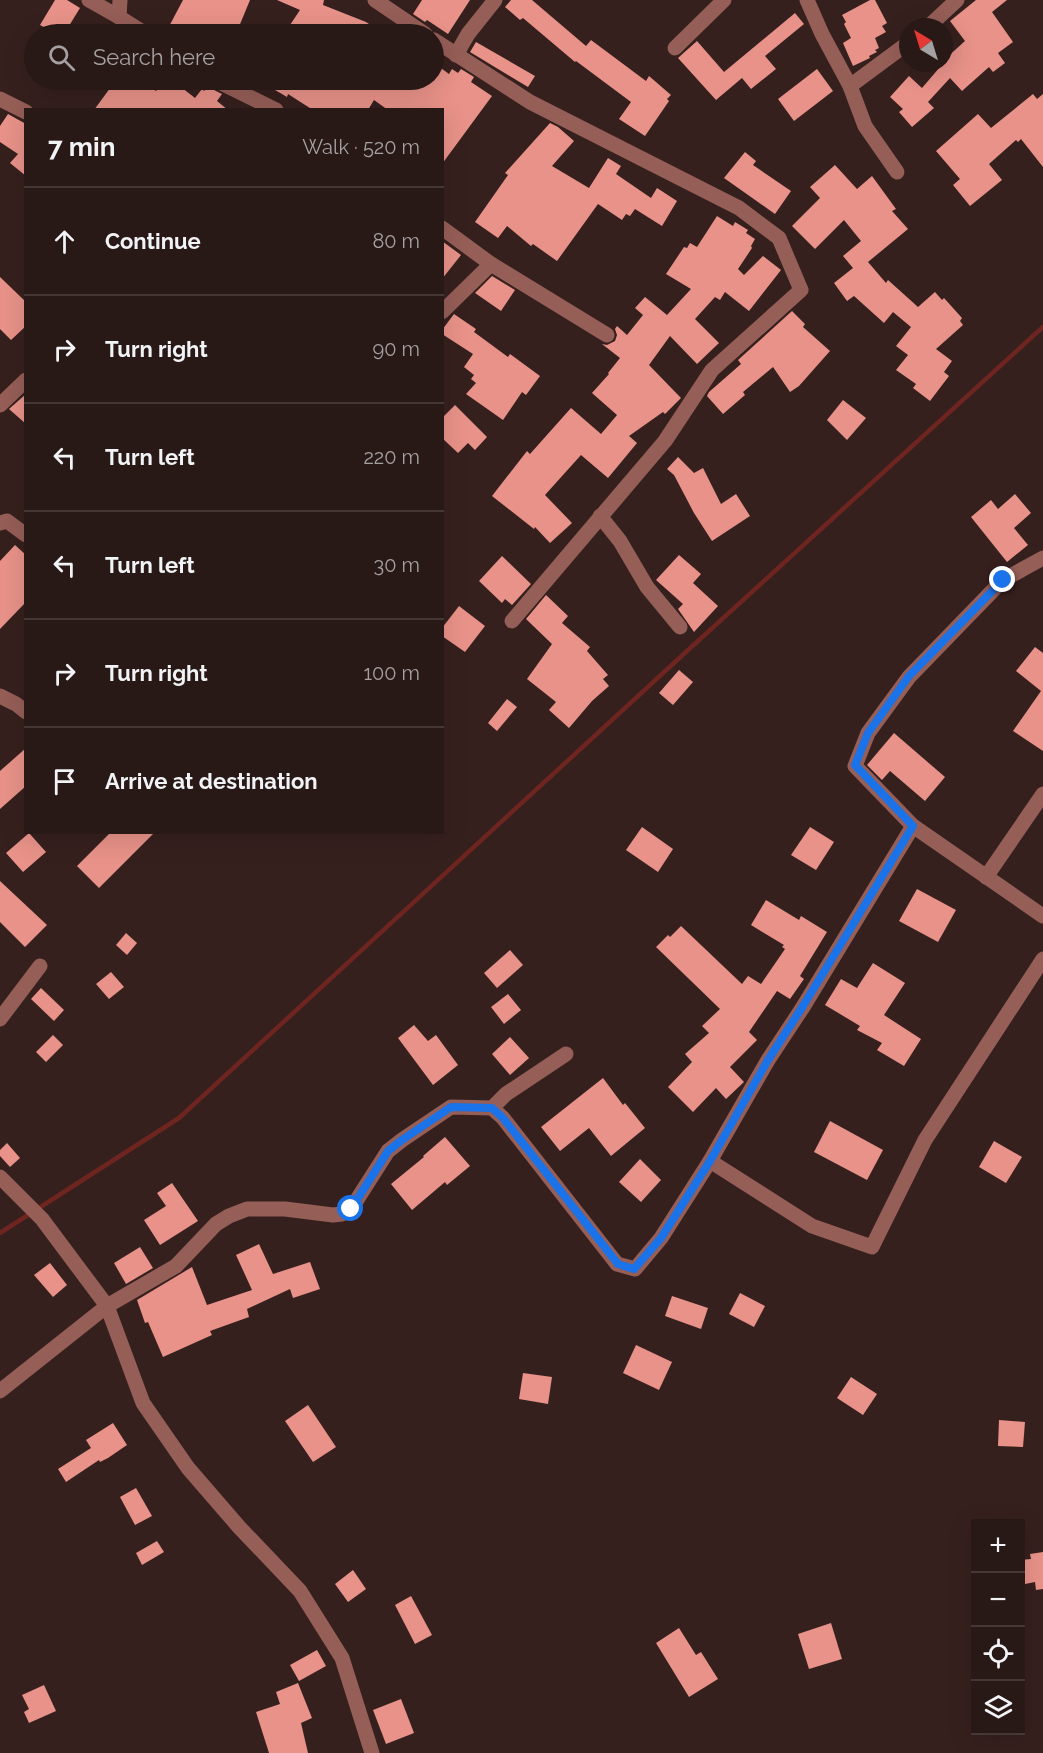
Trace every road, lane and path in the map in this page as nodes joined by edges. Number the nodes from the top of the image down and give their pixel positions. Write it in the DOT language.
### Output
graph roads {
  1 [pos="89,0"];
  2 [pos="120,0"];
  3 [pos="375,0"];
  4 [pos="495,0"];
  5 [pos="724,0"];
  6 [pos="807,0"];
  7 [pos="957,0"];
  8 [pos="119,17"];
  9 [pos="938,18"];
  10 [pos="130,24"];
  11 [pos="410,24"];
  12 [pos="444,47"];
  13 [pos="675,48"];
  14 [pos="899,50"];
  15 [pos="456,55"];
  16 [pos="850,86"];
  17 [pos="235,90"];
  18 [pos="0,99"];
  19 [pos="272,108"];
  20 [pos="24,111"];
  21 [pos="897,172"];
  22 [pos="444,229"];
  23 [pos="491,264"];
  24 [pos="444,310"];
  25 [pos="607,335"];
  26 [pos="24,382"];
  27 [pos="0,405"];
  28 [pos="600,516"];
  29 [pos="0,523"];
  30 [pos="24,534"];
  31 [pos="1043,558"];
  32 [pos="512,621"];
  33 [pos="680,627"];
  34 [pos="0,696"];
  35 [pos="24,710"];
  36 [pos="1043,795"];
  37 [pos="913,826"];
  38 [pos="987,877"];
  39 [pos="1043,916"];
  40 [pos="1043,959"];
  41 [pos="40,966"];
  42 [pos="0,1019"];
  43 [pos="566,1054"];
  44 [pos="492,1108"];
  45 [pos="710,1161"];
  46 [pos="0,1177"];
  47 [pos="107,1306"];
  48 [pos="0,1391"];
  49 [pos="372,1753"];
  1 -- 8 [label="street"];
  2 -- 8 [label="street"];
  3 -- 11 [label="street"];
  4 -- 15 [label="street"];
  5 -- 13 [label="street"];
  6 -- 16 [label="street"];
  7 -- 9 [label="street"];
  8 -- 10 [label="street"];
  12 -- 15 [label="street"];
  14 -- 16 [label="street"];
  15 -- 28 [label="street"];
  16 -- 21 [label="street"];
  17 -- 19 [label="street"];
  18 -- 20 [label="street"];
  22 -- 23 [label="street"];
  23 -- 24 [label="street"];
  23 -- 25 [label="street"];
  26 -- 27 [label="street"];
  28 -- 32 [label="street"];
  28 -- 33 [label="street"];
  29 -- 30 [label="street"];
  31 -- 37 [label="street"];
  34 -- 35 [label="street"];
  36 -- 38 [label="street"];
  37 -- 38 [label="street"];
  37 -- 45 [label="street"];
  38 -- 39 [label="street"];
  40 -- 45 [label="street"];
  41 -- 42 [label="street"];
  43 -- 44 [label="street"];
  44 -- 45 [label="street"];
  44 -- 47 [label="street"];
  46 -- 47 [label="street"];
  47 -- 48 [label="street"];
  47 -- 49 [label="street"];
}
